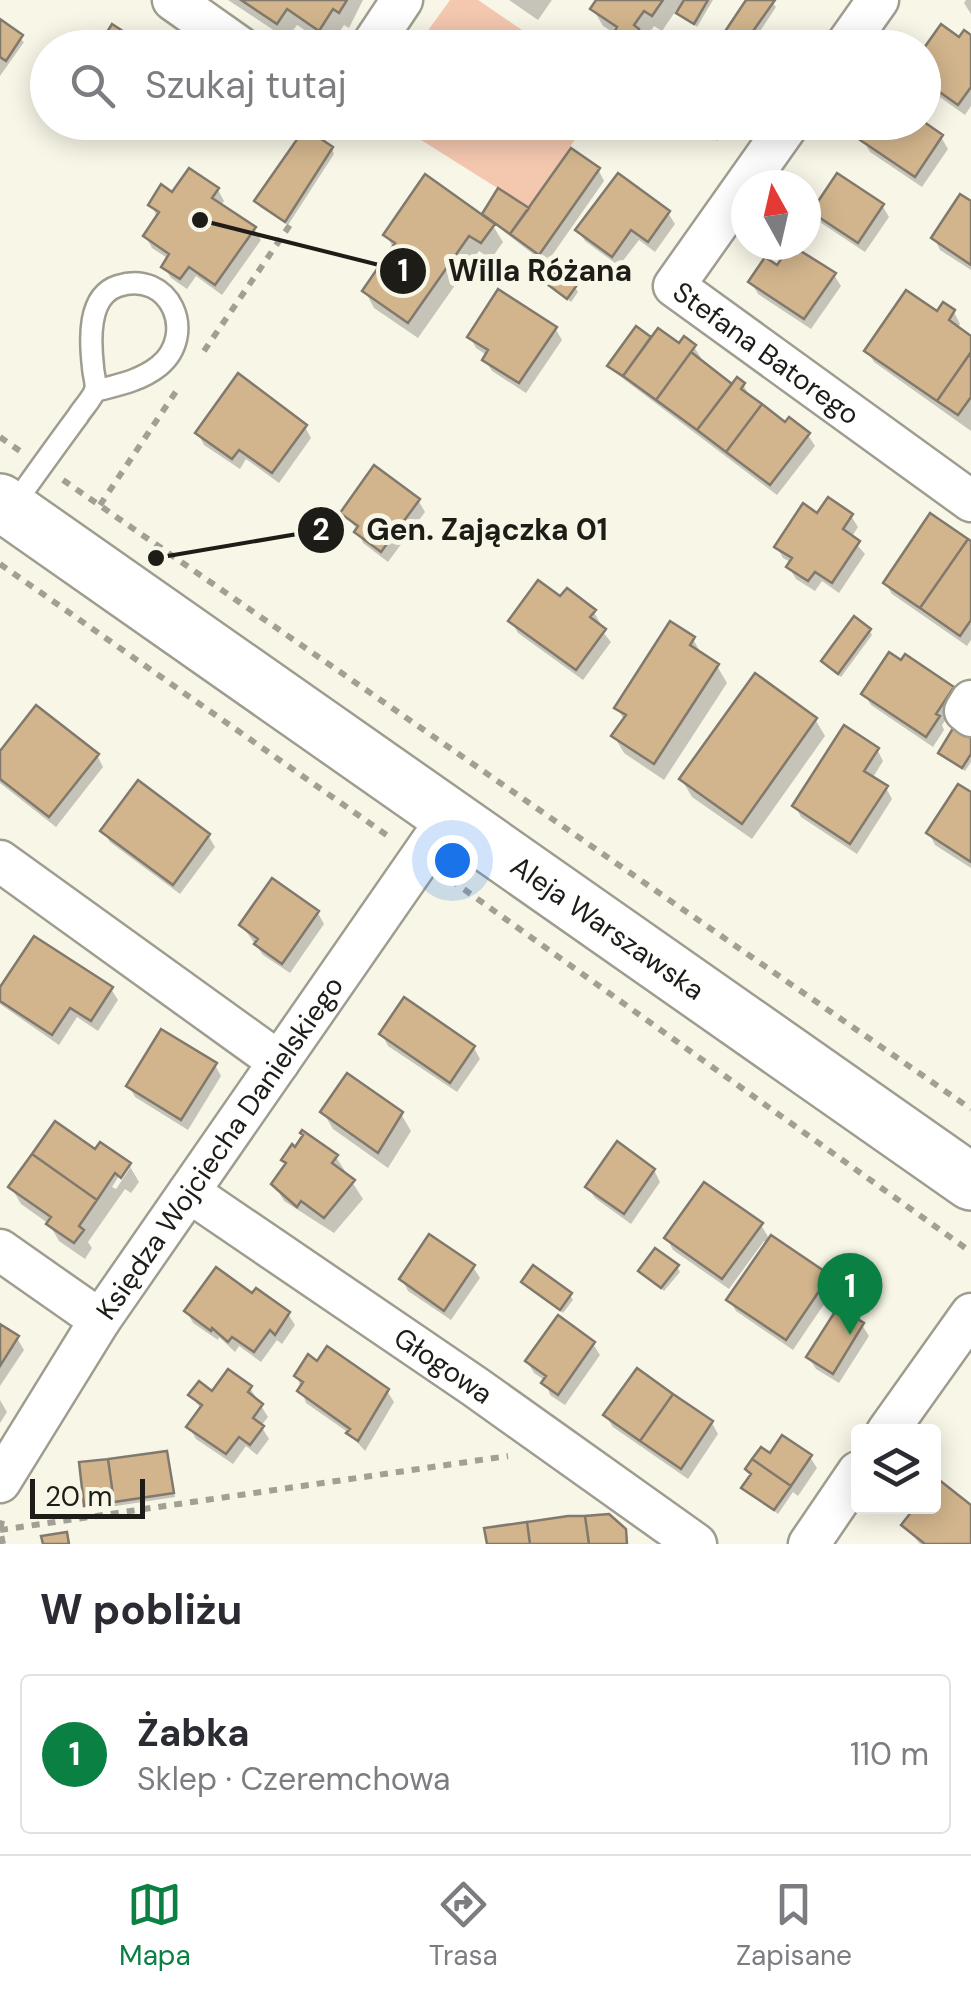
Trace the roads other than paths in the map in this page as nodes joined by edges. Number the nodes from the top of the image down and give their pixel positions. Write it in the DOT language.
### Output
graph roads {
  1 [pos="173,0"];
  2 [pos="402,0"];
  3 [pos="878,0"];
  4 [pos="216,30"];
  5 [pos="382,30"];
  6 [pos="857,30"];
  7 [pos="777,140"];
  8 [pos="95,391"];
  9 [pos="971,501"];
  10 [pos="5,506"];
  11 [pos="971,702"];
  12 [pos="971,716"];
  13 [pos="434,838"];
  14 [pos="0,862"];
  15 [pos="279,1062"];
  16 [pos="971,1182"];
  17 [pos="189,1192"];
  18 [pos="0,1250"];
  19 [pos="971,1314"];
  20 [pos="100,1320"];
  21 [pos="892,1424"];
  22 [pos="0,1480"];
  23 [pos="851,1482"];
  24 [pos="696,1544"];
  25 [pos="809,1544"];
  1 -- 4 [label="street"];
  2 -- 5 [label="street"];
  3 -- 6 [label="street"];
  7 -- 9 [label="street, Stefana Batorego"];
  8 -- 8 [label="lane"];
  8 -- 10 [label="lane"];
  10 -- 13 [label="street, Aleja Warszawska"];
  11 -- 12 [label="street"];
  13 -- 15 [label="street, Księdza Wojciecha Danielskiego"];
  13 -- 16 [label="street, Aleja Warszawska"];
  14 -- 15 [label="street"];
  15 -- 17 [label="street, Księdza Wojciecha Danielskiego"];
  17 -- 20 [label="street, Księdza Wojciecha Danielskiego"];
  17 -- 24 [label="street, Głogowa"];
  18 -- 20 [label="street"];
  19 -- 21 [label="street"];
  20 -- 22 [label="street, Księdza Wojciecha Danielskiego"];
  23 -- 25 [label="street"];
}
